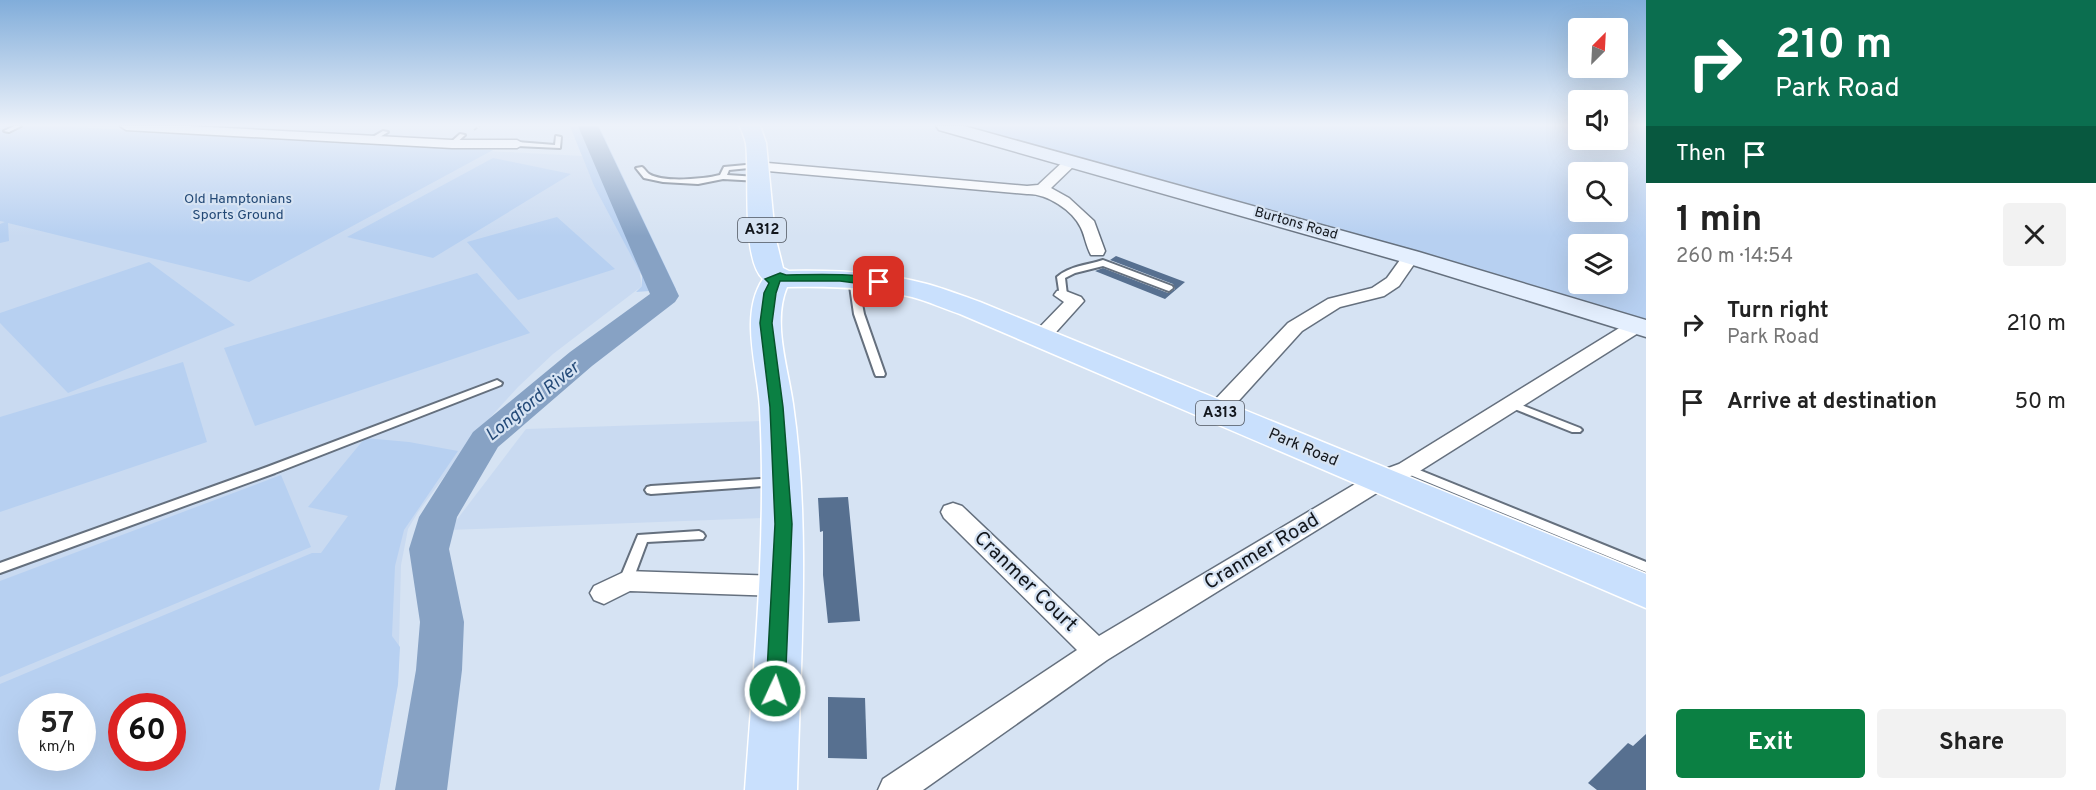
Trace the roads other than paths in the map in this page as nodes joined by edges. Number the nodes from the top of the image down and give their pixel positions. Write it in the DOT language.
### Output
graph roads {
  1 [pos="757,163"];
  2 [pos="1069,163"];
  3 [pos="1082,163"];
  4 [pos="640,168"];
  5 [pos="757,173"];
  6 [pos="723,177"];
  7 [pos="1042,189"];
  8 [pos="1097,251"];
  9 [pos="1411,257"];
  10 [pos="779,279"];
  11 [pos="853,279"];
  12 [pos="1169,288"];
  13 [pos="1063,295"];
  14 [pos="1641,327"];
  15 [pos="1041,336"];
  16 [pos="880,374"];
  17 [pos="497,383"];
  18 [pos="1511,404"];
  19 [pos="1216,412"];
  20 [pos="1576,430"];
  21 [pos="1393,475"];
  22 [pos="781,482"];
  23 [pos="651,489"];
  24 [pos="953,512"];
  25 [pos="699,536"];
  26 [pos="1646,567"];
  27 [pos="0,568"];
  28 [pos="781,586"];
  29 [pos="615,587"];
  30 [pos="1646,592"];
  31 [pos="1097,652"];
  32 [pos="771,790"];
  33 [pos="895,790"];
  1 -- 5 [label="main road, A312"];
  2 -- 7 [label="street"];
  3 -- 9 [label="street, Burtons Road"];
  4 -- 6 [label="lane"];
  5 -- 6 [label="lane"];
  5 -- 6 [label="lane"];
  5 -- 7 [label="street"];
  5 -- 10 [label="main road, A312"];
  7 -- 8 [label="street"];
  9 -- 14 [label="street, Burtons Road"];
  9 -- 19 [label="street"];
  10 -- 11 [label="main road, Park Road / A313"];
  10 -- 22 [label="main road"];
  11 -- 15 [label="main road, Park Road / A313"];
  11 -- 16 [label="lane"];
  12 -- 13 [label="lane"];
  13 -- 15 [label="street"];
  14 -- 18 [label="street, Cranmer Road"];
  15 -- 19 [label="main road, Park Road / A313"];
  17 -- 27 [label="lane"];
  18 -- 20 [label="lane"];
  18 -- 21 [label="street, Cranmer Road"];
  19 -- 21 [label="main road, Park Road / A313"];
  21 -- 26 [label="lane"];
  21 -- 30 [label="main road, Park Road / A313"];
  21 -- 31 [label="street, Cranmer Road"];
  22 -- 23 [label="lane"];
  22 -- 28 [label="main road"];
  24 -- 31 [label="street, Cranmer Court"];
  25 -- 29 [label="lane"];
  28 -- 29 [label="street"];
  28 -- 32 [label="main road"];
  31 -- 33 [label="street, Cranmer Road"];
}
